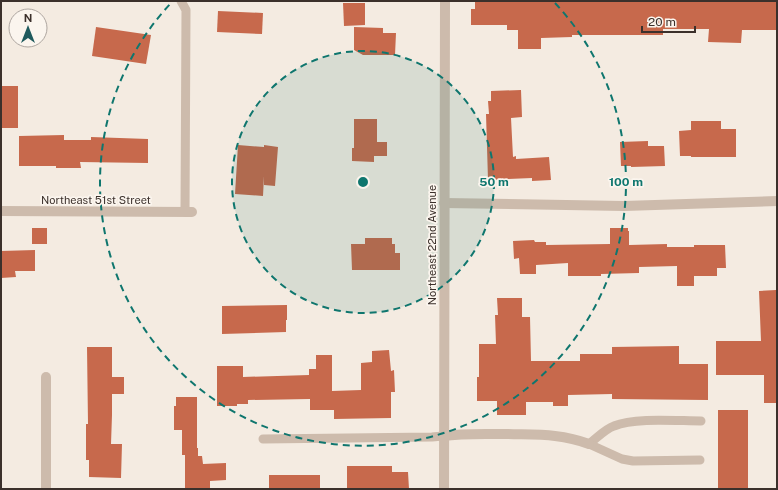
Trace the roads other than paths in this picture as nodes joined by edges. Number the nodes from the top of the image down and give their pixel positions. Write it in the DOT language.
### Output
graph roads {
  1 [pos="181,1"];
  2 [pos="445,1"];
  3 [pos="777,201"];
  4 [pos="444,203"];
  5 [pos="1,211"];
  6 [pos="188,212"];
  7 [pos="46,377"];
  8 [pos="701,421"];
  9 [pos="443,436"];
  10 [pos="263,439"];
  11 [pos="589,444"];
  12 [pos="700,460"];
  13 [pos="46,489"];
  14 [pos="444,489"];
  1 -- 6 [label="lane"];
  2 -- 4 [label="street, Northeast 22nd Avenue"];
  3 -- 4 [label="street"];
  4 -- 9 [label="street, Northeast 22nd Avenue"];
  5 -- 6 [label="street, Northeast 51st Street"];
  7 -- 13 [label="street"];
  8 -- 11 [label="lane"];
  9 -- 10 [label="lane"];
  9 -- 11 [label="street"];
  9 -- 14 [label="street, Northeast 22nd Avenue"];
  11 -- 12 [label="lane"];
}
